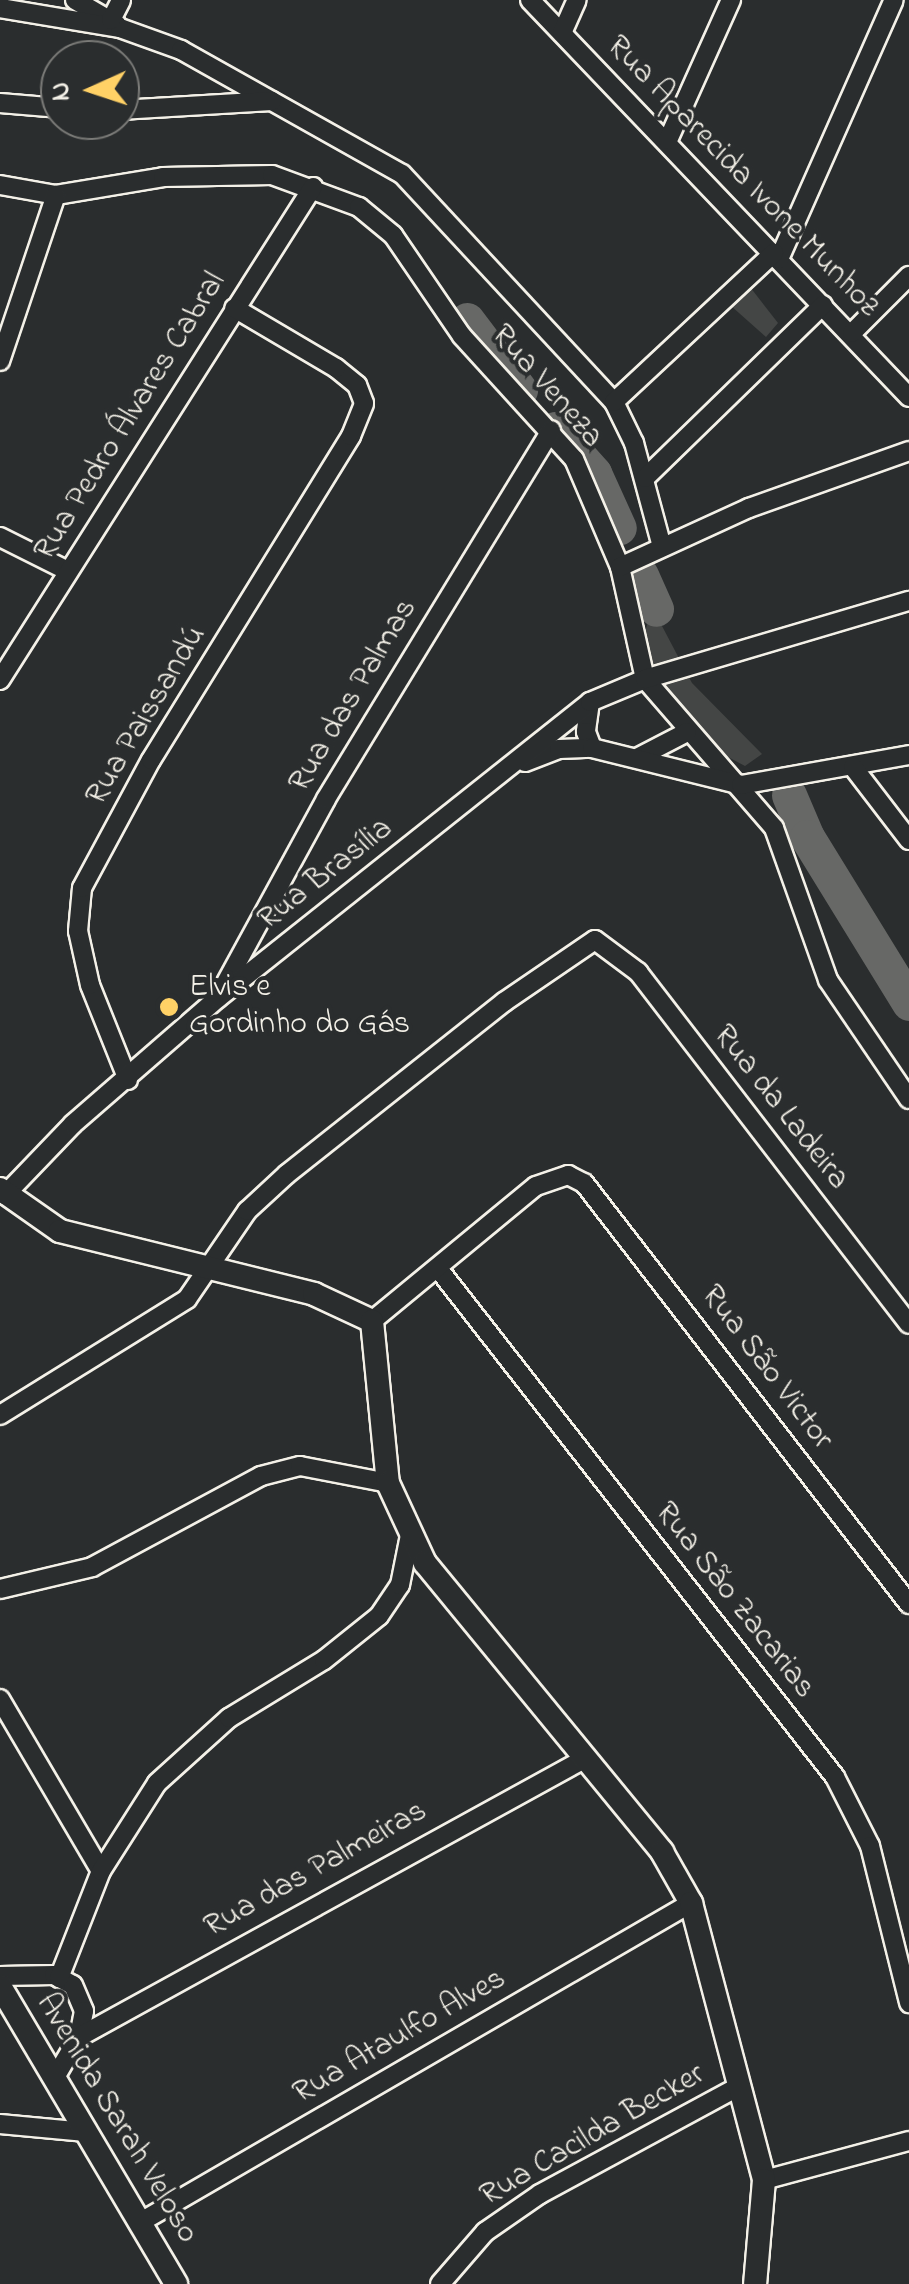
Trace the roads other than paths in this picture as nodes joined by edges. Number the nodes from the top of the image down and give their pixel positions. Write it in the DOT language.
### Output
graph roads {
  1 [pos="75,0"];
  2 [pos="121,0"];
  3 [pos="530,0"];
  4 [pos="576,0"];
  5 [pos="731,0"];
  6 [pos="894,0"];
  7 [pos="0,8"];
  8 [pos="115,24"];
  9 [pos="562,33"];
  10 [pos="272,101"];
  11 [pos="0,103"];
  12 [pos="40,106"];
  13 [pos="140,109"];
  14 [pos="668,140"];
  15 [pos="0,185"];
  16 [pos="313,187"];
  17 [pos="56,195"];
  18 [pos="776,256"];
  19 [pos="909,276"];
  20 [pos="823,305"];
  21 [pos="234,308"];
  22 [pos="852,333"];
  23 [pos="0,361"];
  24 [pos="909,397"];
  25 [pos="614,402"];
  26 [pos="551,430"];
  27 [pos="909,451"];
  28 [pos="645,478"];
  29 [pos="0,537"];
  30 [pos="662,547"];
  31 [pos="620,567"];
  32 [pos="68,571"];
  33 [pos="909,601"];
  34 [pos="645,679"];
  35 [pos="0,680"];
  36 [pos="590,702"];
  37 [pos="687,732"];
  38 [pos="592,748"];
  39 [pos="909,754"];
  40 [pos="637,758"];
  41 [pos="853,767"];
  42 [pos="511,768"];
  43 [pos="741,785"];
  44 [pos="909,840"];
  45 [pos="218,998"];
  46 [pos="128,1080"];
  47 [pos="909,1098"];
  48 [pos="2,1192"];
  49 [pos="212,1266"];
  50 [pos="440,1271"];
  51 [pos="372,1321"];
  52 [pos="909,1324"];
  53 [pos="0,1415"];
  54 [pos="388,1483"];
  55 [pos="410,1535"];
  56 [pos="0,1589"];
  57 [pos="909,1604"];
  58 [pos="0,1700"];
  59 [pos="584,1759"];
  60 [pos="101,1871"];
  61 [pos="691,1904"];
  62 [pos="0,1976"];
  63 [pos="60,1978"];
  64 [pos="0,1986"];
  65 [pos="909,2002"];
  66 [pos="79,2037"];
  67 [pos="54,2079"];
  68 [pos="738,2087"];
  69 [pos="0,2124"];
  70 [pos="86,2132"];
  71 [pos="909,2142"];
  72 [pos="764,2180"];
  73 [pos="139,2222"];
  74 [pos="176,2284"];
  75 [pos="440,2284"];
  76 [pos="755,2284"];
  1 -- 8 [label="street"];
  2 -- 8 [label="street"];
  3 -- 9 [label="street, Rua Aparecida Ivone Munhoz"];
  4 -- 9 [label="street"];
  5 -- 14 [label="street"];
  6 -- 18 [label="street"];
  7 -- 8 [label="street"];
  8 -- 10 [label="street"];
  9 -- 14 [label="street, Rua Aparecida Ivone Munhoz"];
  10 -- 13 [label="street"];
  10 -- 25 [label="street"];
  11 -- 12 [label="street"];
  14 -- 18 [label="street, Rua Aparecida Ivone Munhoz"];
  15 -- 17 [label="street, Rua Veneza"];
  16 -- 17 [label="street, Rua Veneza"];
  16 -- 21 [label="street, Rua Pedro Álvares Cabral"];
  16 -- 26 [label="street, Rua Veneza"];
  17 -- 23 [label="street"];
  18 -- 20 [label="street, Rua Aparecida Ivone Munhoz"];
  18 -- 25 [label="street"];
  19 -- 22 [label="street"];
  20 -- 22 [label="street, Rua Aparecida Ivone Munhoz"];
  20 -- 28 [label="street"];
  21 -- 32 [label="street, Rua Pedro Álvares Cabral"];
  21 -- 46 [label="street, Rua Paissandú"];
  22 -- 24 [label="street, Rua Aparecida Ivone Munhoz"];
  25 -- 28 [label="street"];
  26 -- 31 [label="street, Rua Veneza"];
  26 -- 45 [label="street, Rua das Palmas"];
  27 -- 30 [label="street"];
  28 -- 30 [label="street"];
  29 -- 32 [label="street"];
  30 -- 31 [label="street"];
  31 -- 34 [label="street, Rua Veneza"];
  32 -- 35 [label="street, Rua Pedro Álvares Cabral"];
  33 -- 34 [label="street, Rua Brasília"];
  34 -- 36 [label="street, Rua Brasília"];
  34 -- 37 [label="street, Rua Veneza"];
  36 -- 38 [label="street"];
  36 -- 42 [label="street, Rua Brasília"];
  37 -- 40 [label="street"];
  37 -- 43 [label="street, Rua Veneza"];
  38 -- 40 [label="street, Rua Brasília"];
  38 -- 42 [label="street, Rua Brasília"];
  39 -- 41 [label="street"];
  40 -- 43 [label="street, Rua Brasília"];
  41 -- 43 [label="street"];
  41 -- 44 [label="street"];
  42 -- 45 [label="street, Rua Brasília"];
  43 -- 47 [label="street, Rua Veneza"];
  45 -- 46 [label="street, Rua Brasília"];
  46 -- 48 [label="street, Rua Brasília"];
  48 -- 49 [label="main road"];
  49 -- 51 [label="main road"];
  49 -- 52 [label="street, Rua da Ladeira"];
  49 -- 53 [label="street"];
  50 -- 51 [label="street"];
  50 -- 57 [label="street, Rua São Victor"];
  50 -- 65 [label="street, Rua São Zacarias"];
  51 -- 54 [label="main road"];
  54 -- 55 [label="main road"];
  54 -- 56 [label="street"];
  55 -- 59 [label="main road"];
  55 -- 60 [label="street"];
  58 -- 60 [label="street"];
  59 -- 61 [label="main road"];
  59 -- 66 [label="street, Rua das Palmeiras"];
  60 -- 63 [label="street"];
  61 -- 68 [label="main road"];
  61 -- 73 [label="street, Rua Ataulfo Alves"];
  62 -- 63 [label="street"];
  63 -- 66 [label="street"];
  64 -- 67 [label="main road, Avenida Sarah Veloso"];
  66 -- 67 [label="street"];
  67 -- 70 [label="main road, Avenida Sarah Veloso"];
  68 -- 72 [label="main road"];
  68 -- 75 [label="street, Rua Cacilda Becker"];
  69 -- 70 [label="street"];
  70 -- 73 [label="main road, Avenida Sarah Veloso"];
  71 -- 72 [label="street"];
  72 -- 76 [label="main road"];
  73 -- 74 [label="main road, Avenida Sarah Veloso"];
}
